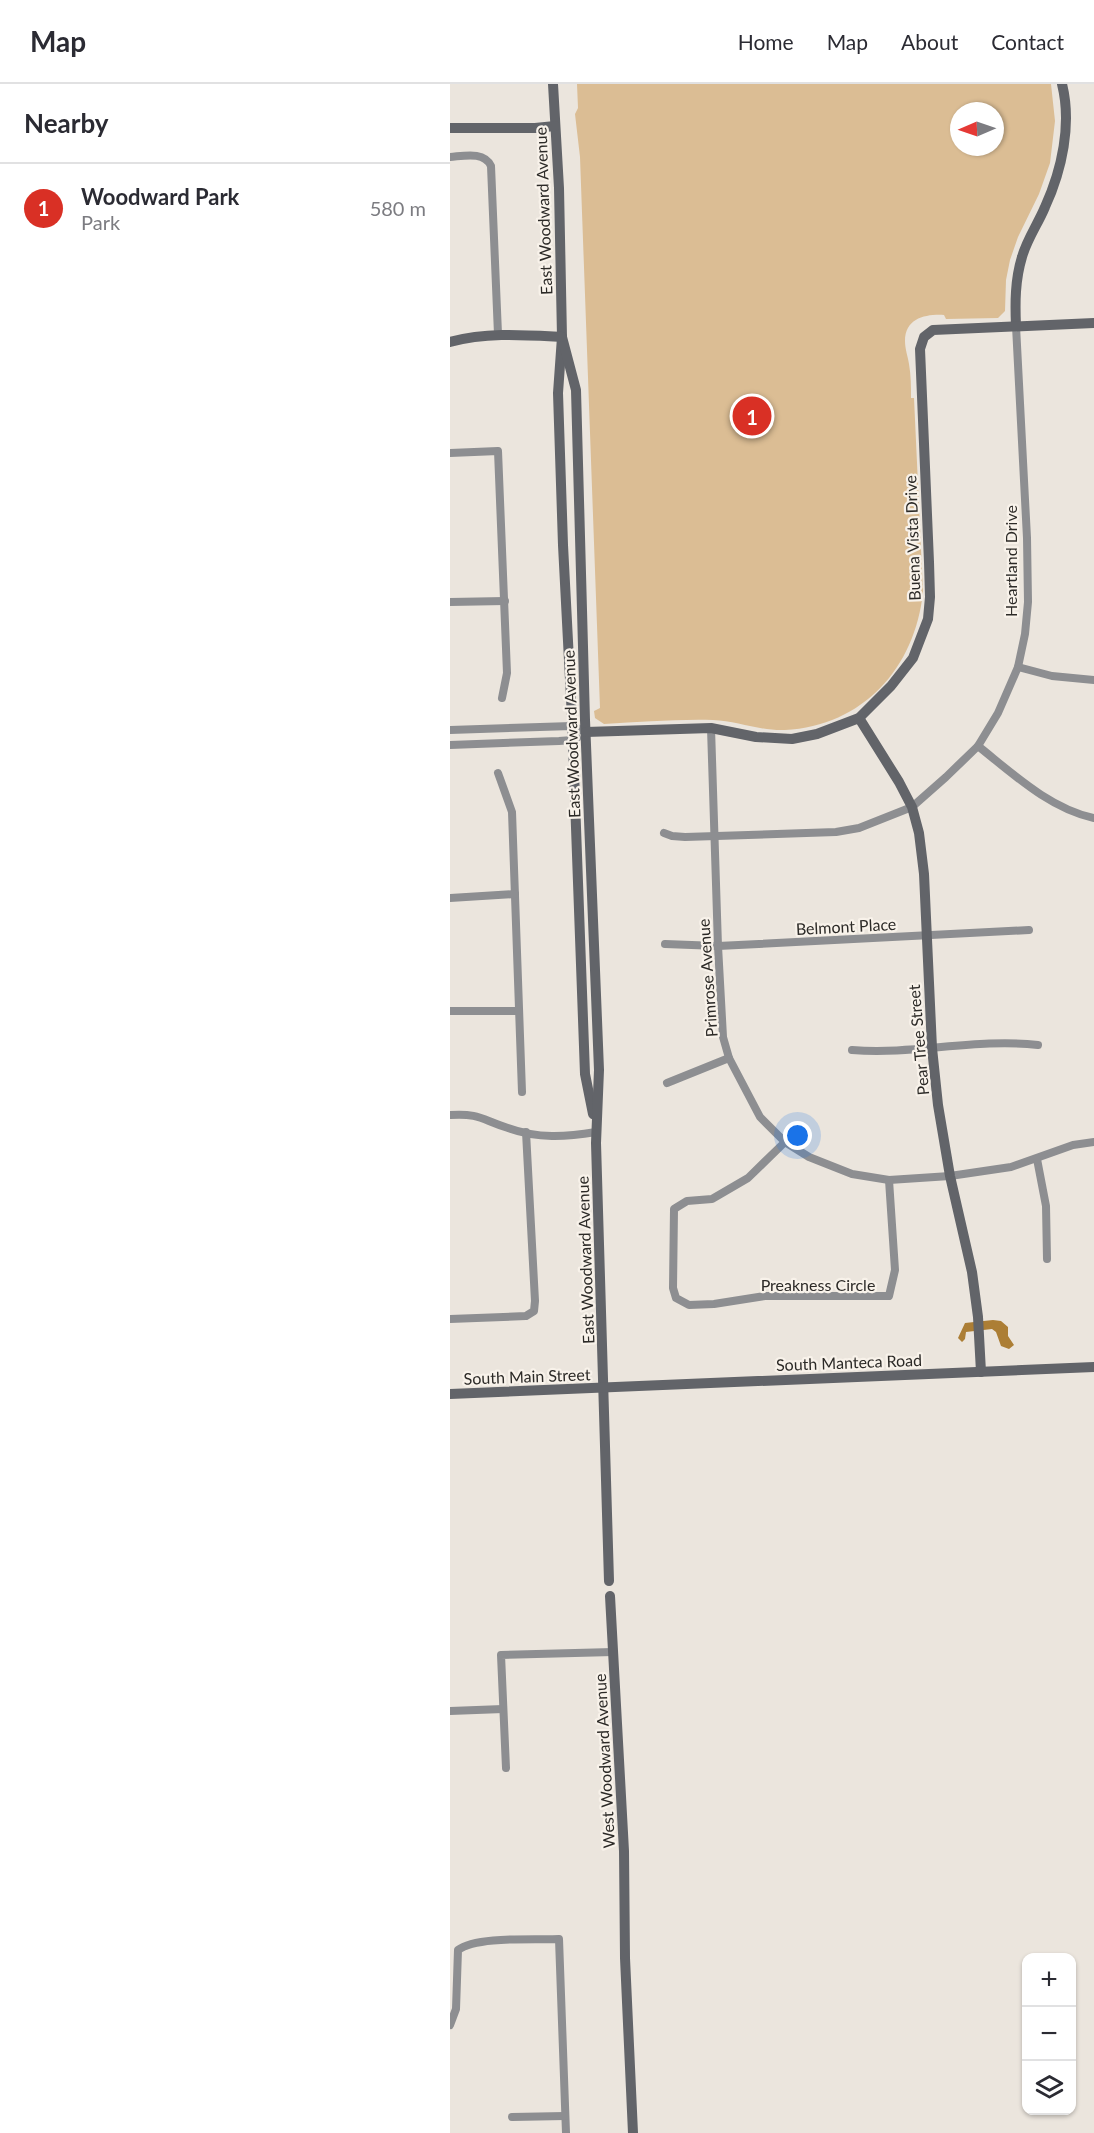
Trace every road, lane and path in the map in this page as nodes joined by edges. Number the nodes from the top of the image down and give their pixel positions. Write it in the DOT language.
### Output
graph roads {
  1 [pos="553,84"];
  2 [pos="1062,84"];
  3 [pos="555,126"];
  4 [pos="450,128"];
  5 [pos="450,157"];
  6 [pos="1094,323"];
  7 [pos="1016,326"];
  8 [pos="498,334"];
  9 [pos="562,337"];
  10 [pos="450,342"];
  11 [pos="450,453"];
  12 [pos="505,601"];
  13 [pos="450,602"];
  14 [pos="1018,667"];
  15 [pos="1094,680"];
  16 [pos="502,698"];
  17 [pos="859,718"];
  18 [pos="573,726"];
  19 [pos="711,728"];
  20 [pos="450,730"];
  21 [pos="586,732"];
  22 [pos="573,740"];
  23 [pos="450,745"];
  24 [pos="978,746"];
  25 [pos="498,773"];
  26 [pos="912,807"];
  27 [pos="1094,818"];
  28 [pos="664,832"];
  29 [pos="715,835"];
  30 [pos="515,894"];
  31 [pos="450,898"];
  32 [pos="1029,930"];
  33 [pos="926,936"];
  34 [pos="665,944"];
  35 [pos="718,946"];
  36 [pos="450,1011"];
  37 [pos="519,1011"];
  38 [pos="1038,1046"];
  39 [pos="932,1048"];
  40 [pos="852,1050"];
  41 [pos="729,1058"];
  42 [pos="668,1083"];
  43 [pos="522,1092"];
  44 [pos="450,1115"];
  45 [pos="526,1132"];
  46 [pos="596,1132"];
  47 [pos="785,1142"];
  48 [pos="1094,1142"];
  49 [pos="1037,1159"];
  50 [pos="950,1176"];
  51 [pos="890,1180"];
  52 [pos="1047,1259"];
  53 [pos="450,1318"];
  54 [pos="1094,1367"];
  55 [pos="981,1372"];
  56 [pos="604,1388"];
  57 [pos="450,1394"];
  58 [pos="609,1581"];
  59 [pos="610,1596"];
  60 [pos="613,1652"];
  61 [pos="503,1709"];
  62 [pos="450,1711"];
  63 [pos="506,1768"];
  64 [pos="450,2025"];
  65 [pos="565,2116"];
  66 [pos="512,2117"];
  67 [pos="566,2133"];
  68 [pos="633,2133"];
  1 -- 3 [label="street, East Woodward Avenue"];
  2 -- 7 [label="street, Heartland Drive"];
  3 -- 4 [label="street"];
  3 -- 9 [label="street, East Woodward Avenue"];
  5 -- 8 [label="street"];
  6 -- 7 [label="street, Buena Vista Drive"];
  7 -- 14 [label="street, Heartland Drive"];
  7 -- 17 [label="street, Buena Vista Drive"];
  8 -- 9 [label="street"];
  8 -- 10 [label="street"];
  9 -- 18 [label="street, East Woodward Avenue"];
  9 -- 21 [label="street, East Woodward Avenue"];
  11 -- 12 [label="street"];
  12 -- 13 [label="street"];
  12 -- 16 [label="street"];
  14 -- 15 [label="street"];
  14 -- 24 [label="street, Heartland Drive"];
  17 -- 19 [label="street, Buena Vista Drive"];
  17 -- 26 [label="street, Pear Tree Street"];
  18 -- 20 [label="street, Buena Vista Drive"];
  18 -- 21 [label="street, Buena Vista Drive"];
  18 -- 22 [label="street, East Woodward Avenue"];
  19 -- 21 [label="street, Buena Vista Drive"];
  19 -- 29 [label="street, Primrose Avenue"];
  21 -- 22 [label="street, Buena Vista Drive"];
  21 -- 46 [label="street, East Woodward Avenue"];
  22 -- 23 [label="street, Buena Vista Drive"];
  22 -- 46 [label="street, East Woodward Avenue"];
  24 -- 26 [label="street, Heartland Drive"];
  24 -- 27 [label="street"];
  25 -- 30 [label="street"];
  26 -- 29 [label="street, Heartland Drive"];
  26 -- 33 [label="street, Pear Tree Street"];
  28 -- 29 [label="street, Heartland Drive"];
  29 -- 35 [label="street, Primrose Avenue"];
  30 -- 31 [label="street"];
  30 -- 37 [label="street"];
  32 -- 33 [label="street, Belmont Place"];
  33 -- 35 [label="street, Belmont Place"];
  33 -- 39 [label="street, Pear Tree Street"];
  34 -- 35 [label="street, Belmont Place"];
  35 -- 41 [label="street, Primrose Avenue"];
  36 -- 37 [label="street"];
  37 -- 43 [label="street"];
  38 -- 39 [label="street"];
  39 -- 40 [label="street"];
  39 -- 50 [label="street, Pear Tree Street"];
  41 -- 42 [label="street"];
  41 -- 47 [label="street, Primrose Avenue"];
  44 -- 45 [label="street"];
  45 -- 46 [label="street"];
  45 -- 53 [label="street"];
  46 -- 56 [label="street, East Woodward Avenue"];
  47 -- 51 [label="street, Primrose Avenue"];
  47 -- 51 [label="street, Preakness Circle"];
  48 -- 49 [label="street, Primrose Avenue"];
  49 -- 50 [label="street, Primrose Avenue"];
  49 -- 52 [label="street"];
  50 -- 51 [label="street, Primrose Avenue"];
  50 -- 55 [label="street, Pear Tree Street"];
  54 -- 55 [label="street, South Manteca Road"];
  55 -- 56 [label="street, South Manteca Road"];
  56 -- 57 [label="street, South Main Street"];
  56 -- 58 [label="street, West Woodward Avenue"];
  58 -- 59 [label="street, West Woodward Avenue"];
  59 -- 60 [label="street, West Woodward Avenue"];
  60 -- 61 [label="street"];
  60 -- 68 [label="street, West Woodward Avenue"];
  61 -- 62 [label="street"];
  61 -- 63 [label="street"];
  64 -- 65 [label="street"];
  65 -- 66 [label="street"];
  65 -- 67 [label="street"];
}
